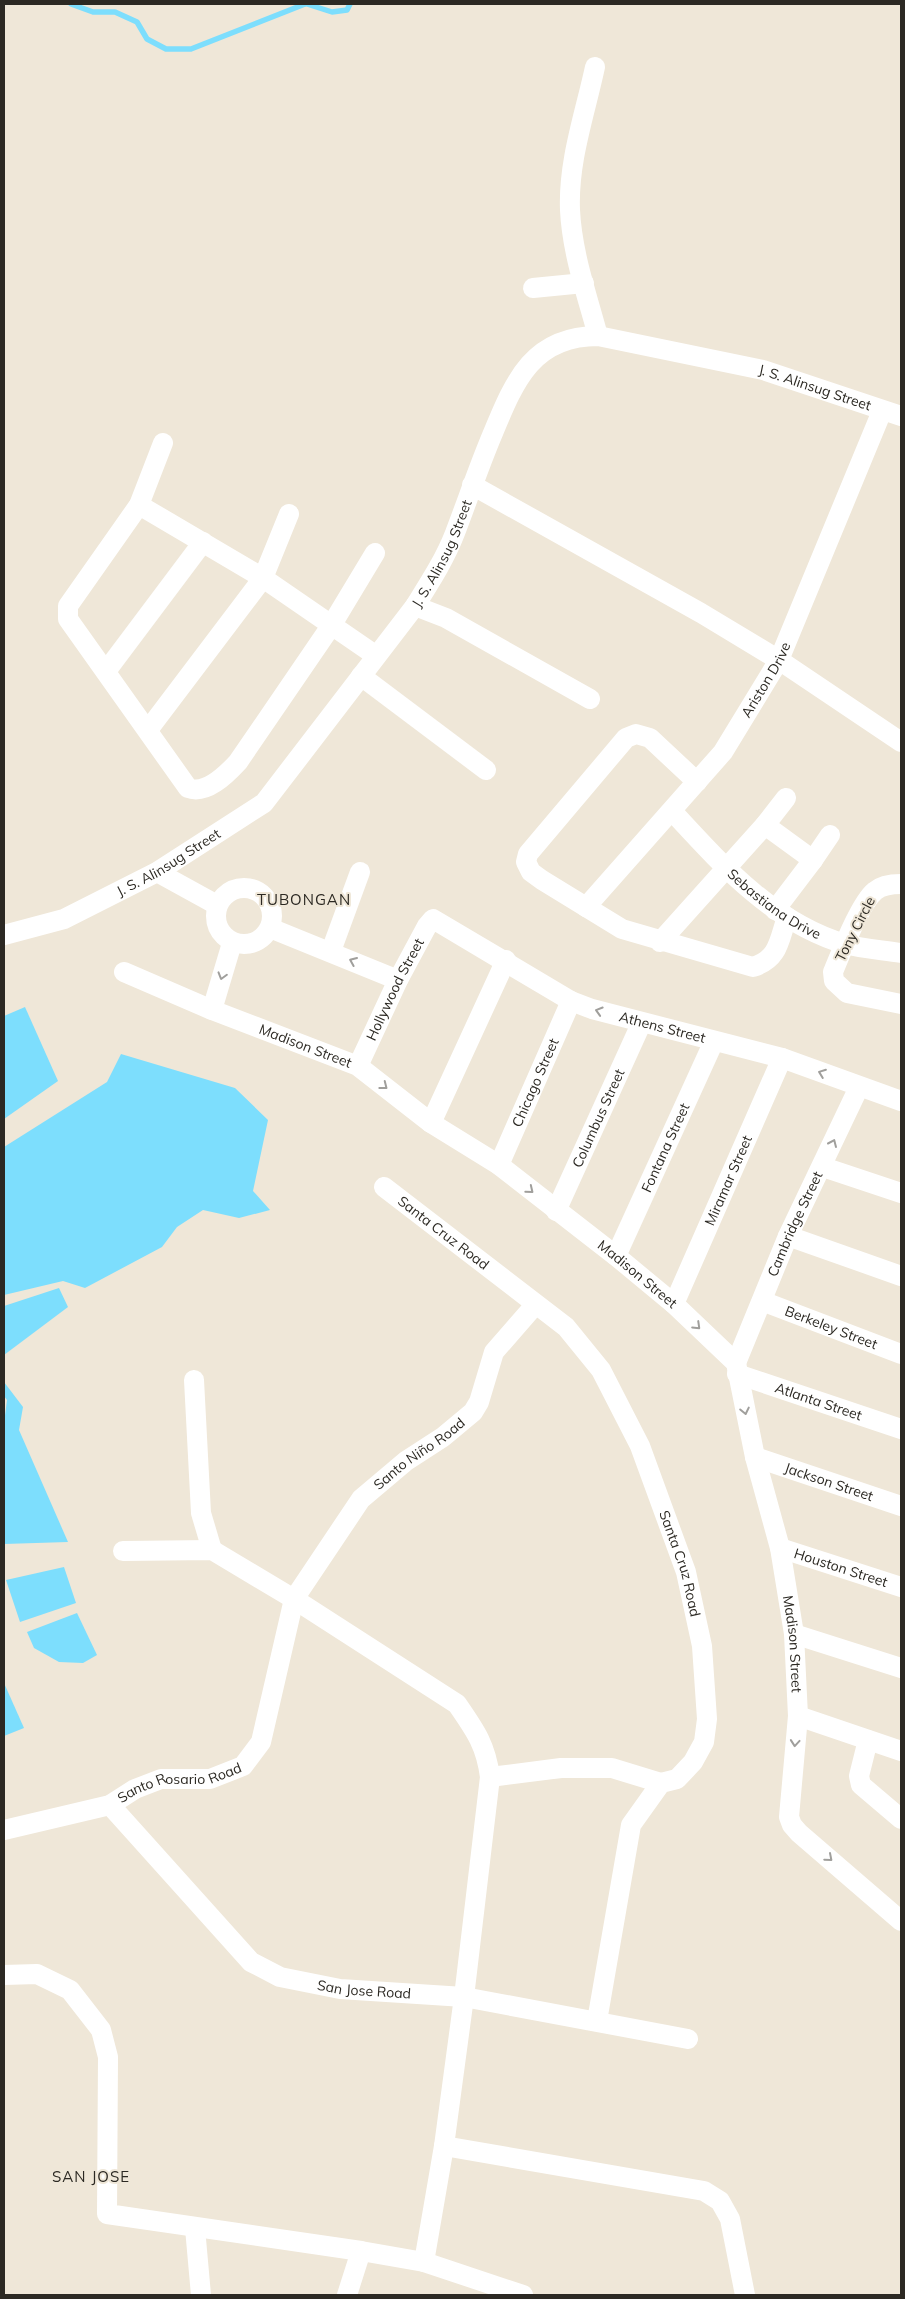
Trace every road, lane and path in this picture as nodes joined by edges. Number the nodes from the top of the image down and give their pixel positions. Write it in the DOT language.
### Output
graph roads {
  1 [pos="595,67"];
  2 [pos="584,283"];
  3 [pos="533,288"];
  4 [pos="598,336"];
  5 [pos="882,411"];
  6 [pos="901,416"];
  7 [pos="163,443"];
  8 [pos="472,484"];
  9 [pos="139,505"];
  10 [pos="290,514"];
  11 [pos="203,542"];
  12 [pos="375,553"];
  13 [pos="262,578"];
  14 [pos="415,606"];
  15 [pos="331,626"];
  16 [pos="375,655"];
  17 [pos="778,660"];
  18 [pos="107,670"];
  19 [pos="361,676"];
  20 [pos="590,700"];
  21 [pos="148,730"];
  22 [pos="901,742"];
  23 [pos="486,770"];
  24 [pos="697,782"];
  25 [pos="786,798"];
  26 [pos="672,811"];
  27 [pos="765,825"];
  28 [pos="830,835"];
  29 [pos="813,860"];
  30 [pos="726,869"];
  31 [pos="157,872"];
  32 [pos="360,872"];
  33 [pos="901,884"];
  34 [pos="217,905"];
  35 [pos="586,907"];
  36 [pos="781,913"];
  37 [pos="438,920"];
  38 [pos="270,928"];
  39 [pos="5,930"];
  40 [pos="660,942"];
  41 [pos="232,943"];
  42 [pos="845,944"];
  43 [pos="331,952"];
  44 [pos="901,953"];
  45 [pos="506,960"];
  46 [pos="124,972"];
  47 [pos="398,980"];
  48 [pos="571,1001"];
  49 [pos="901,1004"];
  50 [pos="212,1010"];
  51 [pos="641,1024"];
  52 [pos="714,1041"];
  53 [pos="782,1058"];
  54 [pos="358,1066"];
  55 [pos="859,1087"];
  56 [pos="901,1101"];
  57 [pos="431,1123"];
  58 [pos="499,1165"];
  59 [pos="823,1167"];
  60 [pos="384,1187"];
  61 [pos="901,1193"];
  62 [pos="556,1211"];
  63 [pos="788,1236"];
  64 [pos="616,1256"];
  65 [pos="901,1276"];
  66 [pos="762,1302"];
  67 [pos="674,1304"];
  68 [pos="535,1305"];
  69 [pos="901,1354"];
  70 [pos="736,1369"];
  71 [pos="194,1380"];
  72 [pos="901,1429"];
  73 [pos="755,1457"];
  74 [pos="901,1506"];
  75 [pos="780,1548"];
  76 [pos="212,1550"];
  77 [pos="123,1551"];
  78 [pos="901,1587"];
  79 [pos="294,1599"];
  80 [pos="794,1634"];
  81 [pos="901,1668"];
  82 [pos="798,1716"];
  83 [pos="868,1740"];
  84 [pos="901,1751"];
  85 [pos="490,1777"];
  86 [pos="661,1783"];
  87 [pos="110,1805"];
  88 [pos="901,1819"];
  89 [pos="4,1830"];
  90 [pos="901,1921"];
  91 [pos="4,1975"];
  92 [pos="464,1998"];
  93 [pos="597,2021"];
  94 [pos="688,2040"];
  95 [pos="444,2146"];
  96 [pos="195,2228"];
  97 [pos="361,2251"];
  98 [pos="424,2262"];
  99 [pos="514,2294"];
  100 [pos="201,2295"];
  101 [pos="347,2295"];
  102 [pos="746,2295"];
  1 -- 2 [label="street"];
  2 -- 3 [label="street"];
  2 -- 4 [label="street"];
  4 -- 5 [label="street, J. S. Alinsug Street"];
  4 -- 8 [label="street, J. S. Alinsug Street"];
  5 -- 6 [label="street, J. S. Alinsug Street"];
  5 -- 17 [label="street, Ariston Drive"];
  7 -- 9 [label="street"];
  8 -- 14 [label="street, J. S. Alinsug Street"];
  8 -- 17 [label="street"];
  9 -- 11 [label="street"];
  9 -- 18 [label="street"];
  10 -- 13 [label="street"];
  11 -- 13 [label="street"];
  11 -- 18 [label="street"];
  12 -- 15 [label="street"];
  13 -- 15 [label="street"];
  13 -- 21 [label="street"];
  14 -- 16 [label="street, J. S. Alinsug Street"];
  14 -- 20 [label="street"];
  15 -- 16 [label="street"];
  15 -- 21 [label="street"];
  16 -- 19 [label="street, J. S. Alinsug Street"];
  17 -- 22 [label="street"];
  17 -- 24 [label="street, Ariston Drive"];
  18 -- 21 [label="street"];
  19 -- 23 [label="street"];
  19 -- 31 [label="street, J. S. Alinsug Street"];
  24 -- 26 [label="street, Ariston Drive"];
  24 -- 35 [label="street"];
  25 -- 27 [label="street"];
  26 -- 30 [label="street, Sebastiana Drive"];
  26 -- 35 [label="street, Ariston Drive"];
  27 -- 29 [label="street"];
  27 -- 30 [label="street"];
  28 -- 29 [label="street"];
  29 -- 36 [label="street"];
  30 -- 36 [label="street, Sebastiana Drive"];
  30 -- 40 [label="street"];
  31 -- 34 [label="street"];
  31 -- 39 [label="street, J. S. Alinsug Street"];
  32 -- 43 [label="street"];
  33 -- 42 [label="street, Tony Circle"];
  34 -- 38 [label="street"];
  34 -- 41 [label="street"];
  35 -- 40 [label="street"];
  36 -- 40 [label="street"];
  36 -- 42 [label="street, Sebastiana Drive"];
  37 -- 45 [label="street, Athens Street"];
  37 -- 47 [label="street, Hollywood Street"];
  38 -- 41 [label="street"];
  38 -- 43 [label="street"];
  41 -- 50 [label="street, one-way"];
  42 -- 44 [label="street, Sebastiana Drive"];
  42 -- 49 [label="street, Tony Circle"];
  47 -- 43 [label="street, one-way"];
  45 -- 48 [label="street, Athens Street"];
  45 -- 57 [label="street"];
  46 -- 50 [label="street, Madison Street"];
  47 -- 54 [label="street, Hollywood Street"];
  51 -- 48 [label="street, Athens Street, one-way"];
  48 -- 58 [label="street, Chicago Street"];
  50 -- 54 [label="street, Madison Street"];
  51 -- 52 [label="street, Athens Street"];
  51 -- 62 [label="street, Columbus Street"];
  52 -- 53 [label="street, Athens Street"];
  52 -- 64 [label="street, Fontana Street"];
  55 -- 53 [label="street, Athens Street, one-way"];
  53 -- 67 [label="street, Miramar Street"];
  54 -- 57 [label="street, Madison Street, one-way"];
  55 -- 56 [label="street, Athens Street"];
  59 -- 55 [label="street, Cambridge Street, one-way"];
  57 -- 58 [label="street, Madison Street"];
  58 -- 62 [label="street, Madison Street, one-way"];
  59 -- 61 [label="street"];
  59 -- 63 [label="street, Cambridge Street"];
  60 -- 68 [label="street, Santa Cruz Road"];
  62 -- 64 [label="street, Madison Street"];
  63 -- 65 [label="street"];
  63 -- 66 [label="street, Cambridge Street"];
  64 -- 67 [label="street, Madison Street"];
  66 -- 69 [label="street, Berkeley Street"];
  66 -- 70 [label="street, Cambridge Street"];
  67 -- 70 [label="street, Madison Street, one-way"];
  68 -- 79 [label="street, Santo Niño Road"];
  68 -- 86 [label="street, Santa Cruz Road"];
  70 -- 72 [label="street, Atlanta Street"];
  70 -- 73 [label="street, Madison Street, one-way"];
  71 -- 76 [label="street"];
  73 -- 74 [label="street, Jackson Street"];
  73 -- 75 [label="street, Madison Street"];
  75 -- 78 [label="street, Houston Street"];
  75 -- 80 [label="street, Madison Street"];
  76 -- 77 [label="street"];
  76 -- 79 [label="street"];
  79 -- 85 [label="street"];
  79 -- 87 [label="street, Santo Rosario Road"];
  80 -- 81 [label="street"];
  80 -- 82 [label="street, Madison Street"];
  82 -- 83 [label="street"];
  82 -- 90 [label="street, Madison Street, one-way"];
  83 -- 84 [label="street"];
  83 -- 88 [label="street"];
  85 -- 86 [label="street"];
  85 -- 92 [label="street"];
  86 -- 93 [label="street, Santa Cruz Road"];
  87 -- 89 [label="street, Santo Rosario Road"];
  87 -- 92 [label="street, San Jose Road"];
  91 -- 96 [label="street"];
  92 -- 93 [label="street, San Jose Road"];
  92 -- 95 [label="street"];
  93 -- 94 [label="street, San Jose Road"];
  95 -- 98 [label="street"];
  95 -- 102 [label="street"];
  96 -- 97 [label="street"];
  96 -- 100 [label="street"];
  97 -- 98 [label="street"];
  97 -- 101 [label="street"];
  98 -- 99 [label="street"];
}
